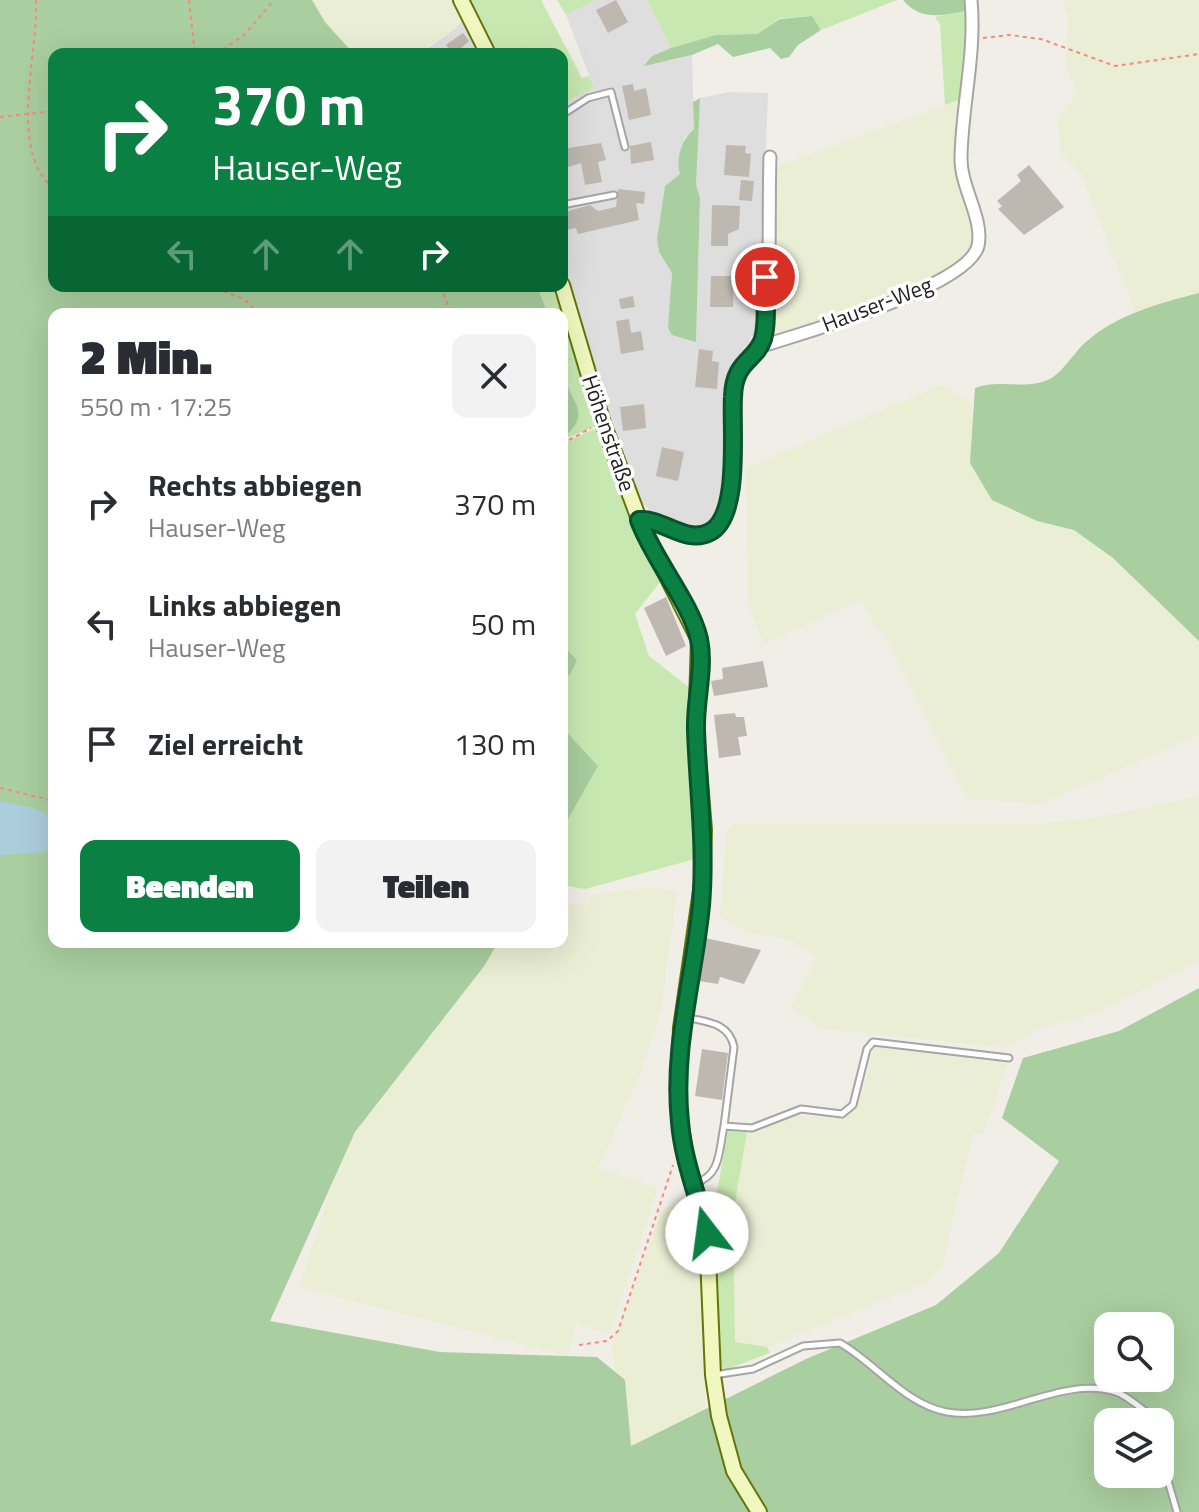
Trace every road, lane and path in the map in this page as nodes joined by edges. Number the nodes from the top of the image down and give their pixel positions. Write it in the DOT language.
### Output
graph roads {
  1 [pos="36,0"];
  2 [pos="189,0"];
  3 [pos="274,0"];
  4 [pos="461,0"];
  5 [pos="971,0"];
  6 [pos="974,39"];
  7 [pos="194,48"];
  8 [pos="225,48"];
  9 [pos="485,48"];
  10 [pos="1199,54"];
  11 [pos="568,111"];
  12 [pos="48,112"];
  13 [pos="26,115"];
  14 [pos="0,117"];
  15 [pos="625,147"];
  16 [pos="770,157"];
  17 [pos="48,184"];
  18 [pos="614,195"];
  19 [pos="568,204"];
  20 [pos="225,292"];
  21 [pos="564,292"];
  22 [pos="253,308"];
  23 [pos="756,348"];
  24 [pos="603,423"];
  25 [pos="568,441"];
  26 [pos="639,520"];
  27 [pos="0,788"];
  28 [pos="48,800"];
  29 [pos="683,1017"];
  30 [pos="1009,1058"];
  31 [pos="724,1126"];
  32 [pos="686,1160"];
  33 [pos="693,1183"];
  34 [pos="579,1345"];
  35 [pos="713,1375"];
  36 [pos="1140,1408"];
  37 [pos="1170,1488"];
  38 [pos="759,1512"];
  39 [pos="1177,1512"];
  1 -- 13 [label="path"];
  2 -- 7 [label="path"];
  3 -- 8 [label="path"];
  4 -- 9 [label="street"];
  5 -- 6 [label="street, Hauser-Weg"];
  6 -- 10 [label="path"];
  6 -- 23 [label="street, Hauser-Weg"];
  11 -- 15 [label="lane"];
  12 -- 13 [label="path"];
  13 -- 14 [label="path"];
  13 -- 17 [label="path"];
  16 -- 23 [label="street"];
  18 -- 19 [label="lane"];
  20 -- 22 [label="path"];
  21 -- 24 [label="street, Höhenstraße"];
  23 -- 26 [label="street"];
  24 -- 25 [label="path"];
  24 -- 26 [label="street, Höhenstraße"];
  26 -- 29 [label="street, Höhenstraße"];
  27 -- 28 [label="path"];
  29 -- 31 [label="lane"];
  29 -- 32 [label="street, Höhenstraße"];
  30 -- 31 [label="lane"];
  31 -- 33 [label="lane"];
  32 -- 33 [label="street, Höhenstraße"];
  32 -- 34 [label="path"];
  33 -- 35 [label="street, Höhenstraße"];
  35 -- 36 [label="lane"];
  35 -- 38 [label="street, Höhenstraße"];
  37 -- 39 [label="lane"];
}
